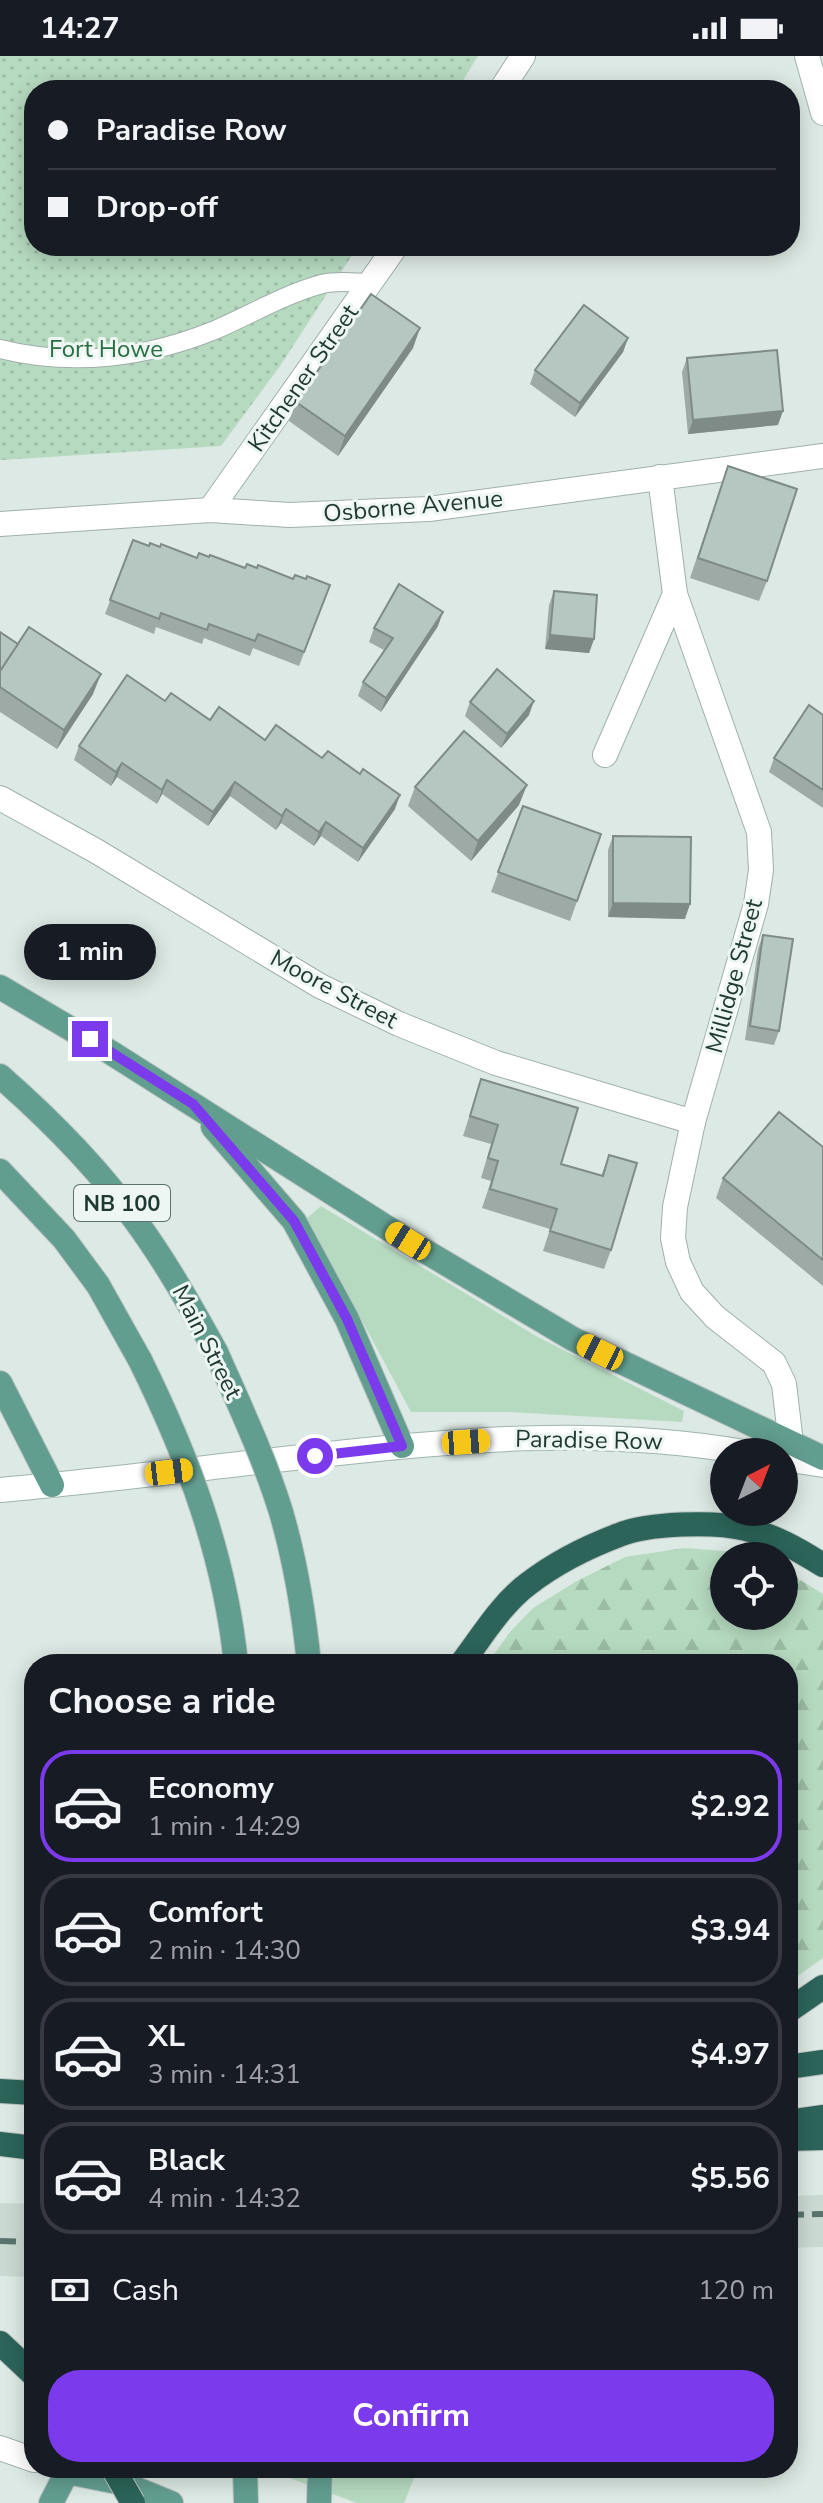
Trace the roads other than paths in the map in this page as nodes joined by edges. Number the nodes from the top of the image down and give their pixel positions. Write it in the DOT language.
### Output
graph roads {
  1 [pos="523,56"];
  2 [pos="807,56"];
  3 [pos="507,80"];
  4 [pos="823,113"];
  5 [pos="389,256"];
  6 [pos="371,283"];
  7 [pos="0,349"];
  8 [pos="823,456"];
  9 [pos="660,477"];
  10 [pos="210,510"];
  11 [pos="0,524"];
  12 [pos="675,594"];
  13 [pos="605,755"];
  14 [pos="0,798"];
  15 [pos="0,987"];
  16 [pos="0,1076"];
  17 [pos="193,1104"];
  18 [pos="693,1122"];
  19 [pos="0,1171"];
  20 [pos="0,1383"];
  21 [pos="763,1438"];
  22 [pos="787,1438"];
  23 [pos="402,1446"];
  24 [pos="710,1446"];
  25 [pos="798,1453"];
  26 [pos="798,1455"];
  27 [pos="823,1458"];
  28 [pos="823,1465"];
  29 [pos="52,1485"];
  30 [pos="0,1490"];
  31 [pos="823,1565"];
  32 [pos="234,1654"];
  33 [pos="307,1654"];
  34 [pos="469,1654"];
  35 [pos="823,1987"];
  36 [pos="798,2004"];
  37 [pos="823,2062"];
  38 [pos="798,2066"];
  39 [pos="0,2091"];
  40 [pos="24,2092"];
  41 [pos="823,2117"];
  42 [pos="798,2121"];
  43 [pos="823,2138"];
  44 [pos="798,2139"];
  45 [pos="0,2144"];
  46 [pos="24,2147"];
  47 [pos="0,2343"];
  48 [pos="24,2366"];
  49 [pos="0,2448"];
  50 [pos="24,2456"];
  51 [pos="59,2478"];
  52 [pos="99,2478"];
  53 [pos="119,2478"];
  54 [pos="245,2478"];
  55 [pos="320,2478"];
  56 [pos="51,2503"];
  57 [pos="133,2503"];
  58 [pos="171,2503"];
  59 [pos="246,2503"];
  60 [pos="319,2503"];
  1 -- 3 [label="street"];
  2 -- 4 [label="street"];
  5 -- 6 [label="street, Kitchener Street"];
  6 -- 7 [label="lane"];
  6 -- 10 [label="street, Kitchener Street"];
  8 -- 9 [label="street, Osborne Avenue"];
  9 -- 10 [label="street, Osborne Avenue"];
  9 -- 12 [label="street, Millidge Street"];
  10 -- 11 [label="street, Osborne Avenue"];
  12 -- 13 [label="street"];
  12 -- 18 [label="street, Millidge Street"];
  14 -- 18 [label="street, Moore Street"];
  15 -- 17 [label="main road"];
  16 -- 33 [label="main road, Main Street / NB 100, bridge"];
  17 -- 21 [label="main road"];
  17 -- 23 [label="main road"];
  18 -- 22 [label="street, Millidge Street"];
  19 -- 32 [label="main road, NB 100, bridge"];
  20 -- 29 [label="main road"];
  23 -- 24 [label="street, Paradise Row"];
  23 -- 29 [label="street, Paradise Row"];
  25 -- 27 [label="main road"];
  26 -- 28 [label="street"];
  29 -- 30 [label="street, Paradise Row"];
  31 -- 34 [label="highway"];
  35 -- 36 [label="highway"];
  37 -- 38 [label="highway"];
  39 -- 40 [label="highway"];
  41 -- 42 [label="highway"];
  43 -- 44 [label="highway"];
  45 -- 46 [label="highway"];
  47 -- 48 [label="highway"];
  49 -- 50 [label="street"];
  51 -- 56 [label="main road"];
  52 -- 58 [label="main road"];
  53 -- 57 [label="highway, bridge"];
  54 -- 59 [label="main road"];
  55 -- 60 [label="main road"];
}
